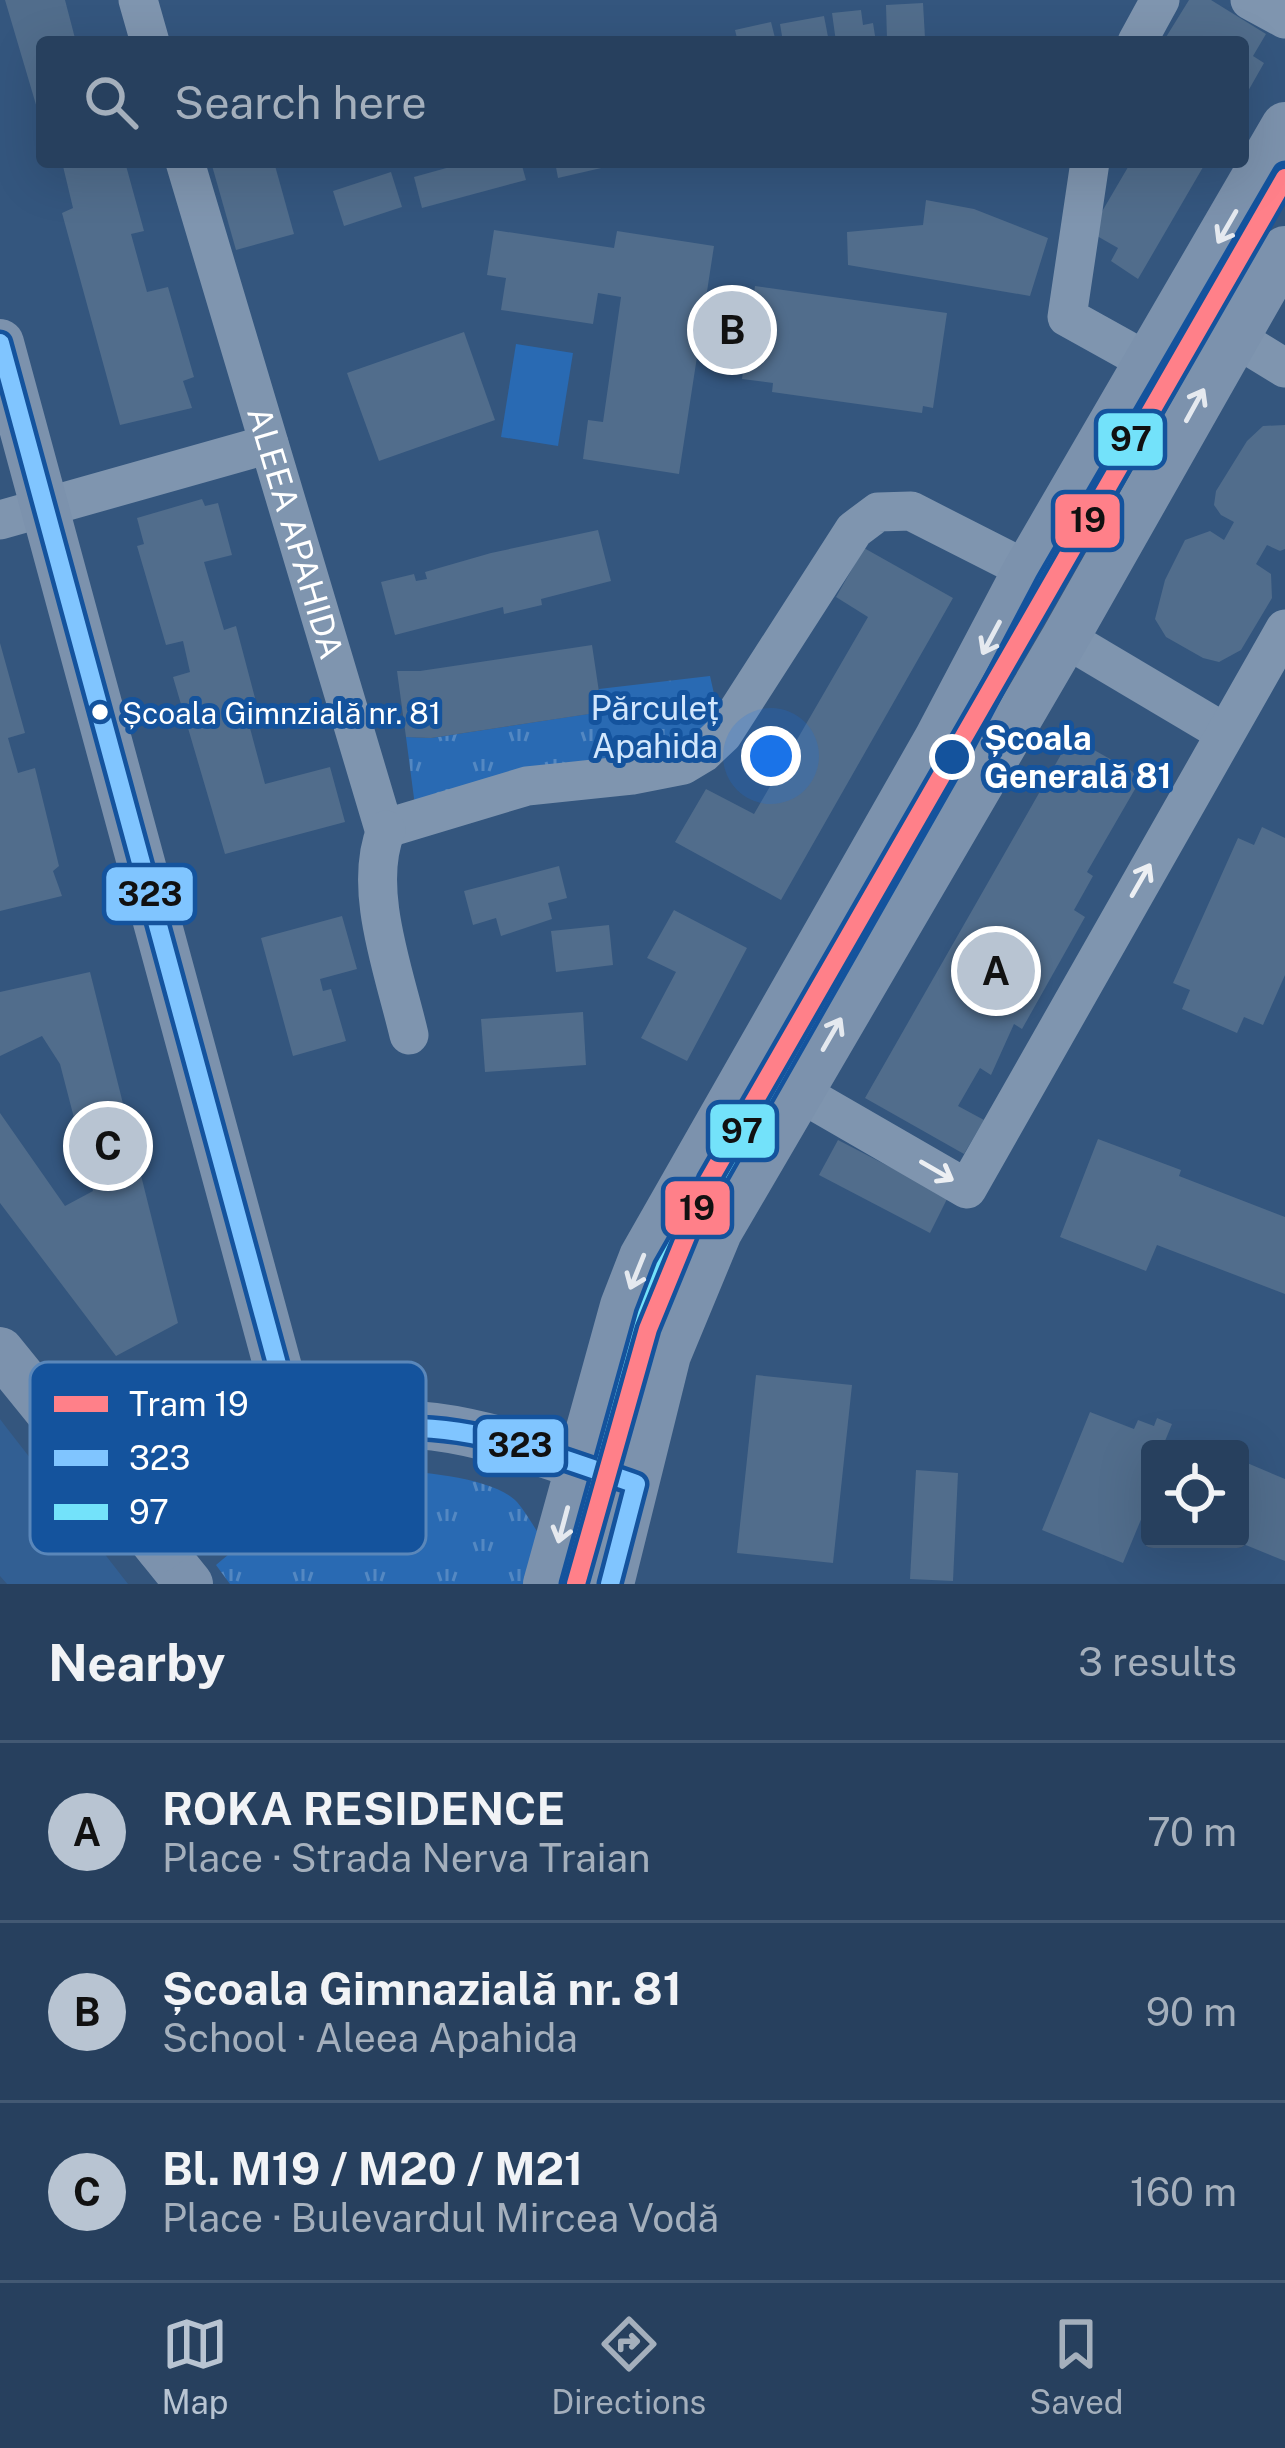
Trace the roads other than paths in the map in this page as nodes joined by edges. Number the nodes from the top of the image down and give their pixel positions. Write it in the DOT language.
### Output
graph roads {
  1 [pos="137,0"];
  2 [pos="1160,0"];
  3 [pos="1250,0"];
  4 [pos="1285,19"];
  5 [pos="148,36"];
  6 [pos="1140,36"];
  7 [pos="1285,126"];
  8 [pos="187,168"];
  9 [pos="1089,168"];
  10 [pos="1285,250"];
  11 [pos="1182,305"];
  12 [pos="1234,337"];
  13 [pos="0,343"];
  14 [pos="1148,362"];
  15 [pos="1285,368"];
  16 [pos="268,444"];
  17 [pos="22,513"];
  18 [pos="1028,569"];
  19 [pos="1285,629"];
  20 [pos="1065,638"];
  21 [pos="1225,733"];
  22 [pos="386,830"];
  23 [pos="409,1035"];
  24 [pos="799,1092"];
  25 [pos="0,1351"];
  26 [pos="274,1362"];
  27 [pos="30,1388"];
  28 [pos="426,1425"];
  29 [pos="580,1465"];
  30 [pos="636,1484"];
  31 [pos="558,1582"];
  32 [pos="610,1584"];
  1 -- 5 [label="street"];
  2 -- 6 [label="street"];
  3 -- 4 [label="street"];
  7 -- 11 [label="main road, one-way"];
  8 -- 16 [label="street, ALEEA APAHIDA"];
  9 -- 14 [label="street"];
  10 -- 12 [label="main road"];
  11 -- 12 [label="street"];
  11 -- 14 [label="main road"];
  12 -- 15 [label="street"];
  20 -- 12 [label="main road, one-way"];
  13 -- 17 [label="main road"];
  14 -- 18 [label="main road"];
  16 -- 17 [label="street"];
  16 -- 22 [label="street, ALEEA APAHIDA"];
  17 -- 26 [label="main road"];
  18 -- 22 [label="street"];
  18 -- 29 [label="main road, one-way"];
  19 -- 21 [label="street"];
  20 -- 21 [label="street"];
  24 -- 20 [label="main road, one-way"];
  24 -- 21 [label="street, one-way"];
  22 -- 23 [label="street"];
  24 -- 30 [label="main road"];
  25 -- 27 [label="main road"];
  28 -- 29 [label="main road"];
  29 -- 30 [label="main road"];
  29 -- 31 [label="main road, one-way"];
  30 -- 32 [label="main road"];
}
